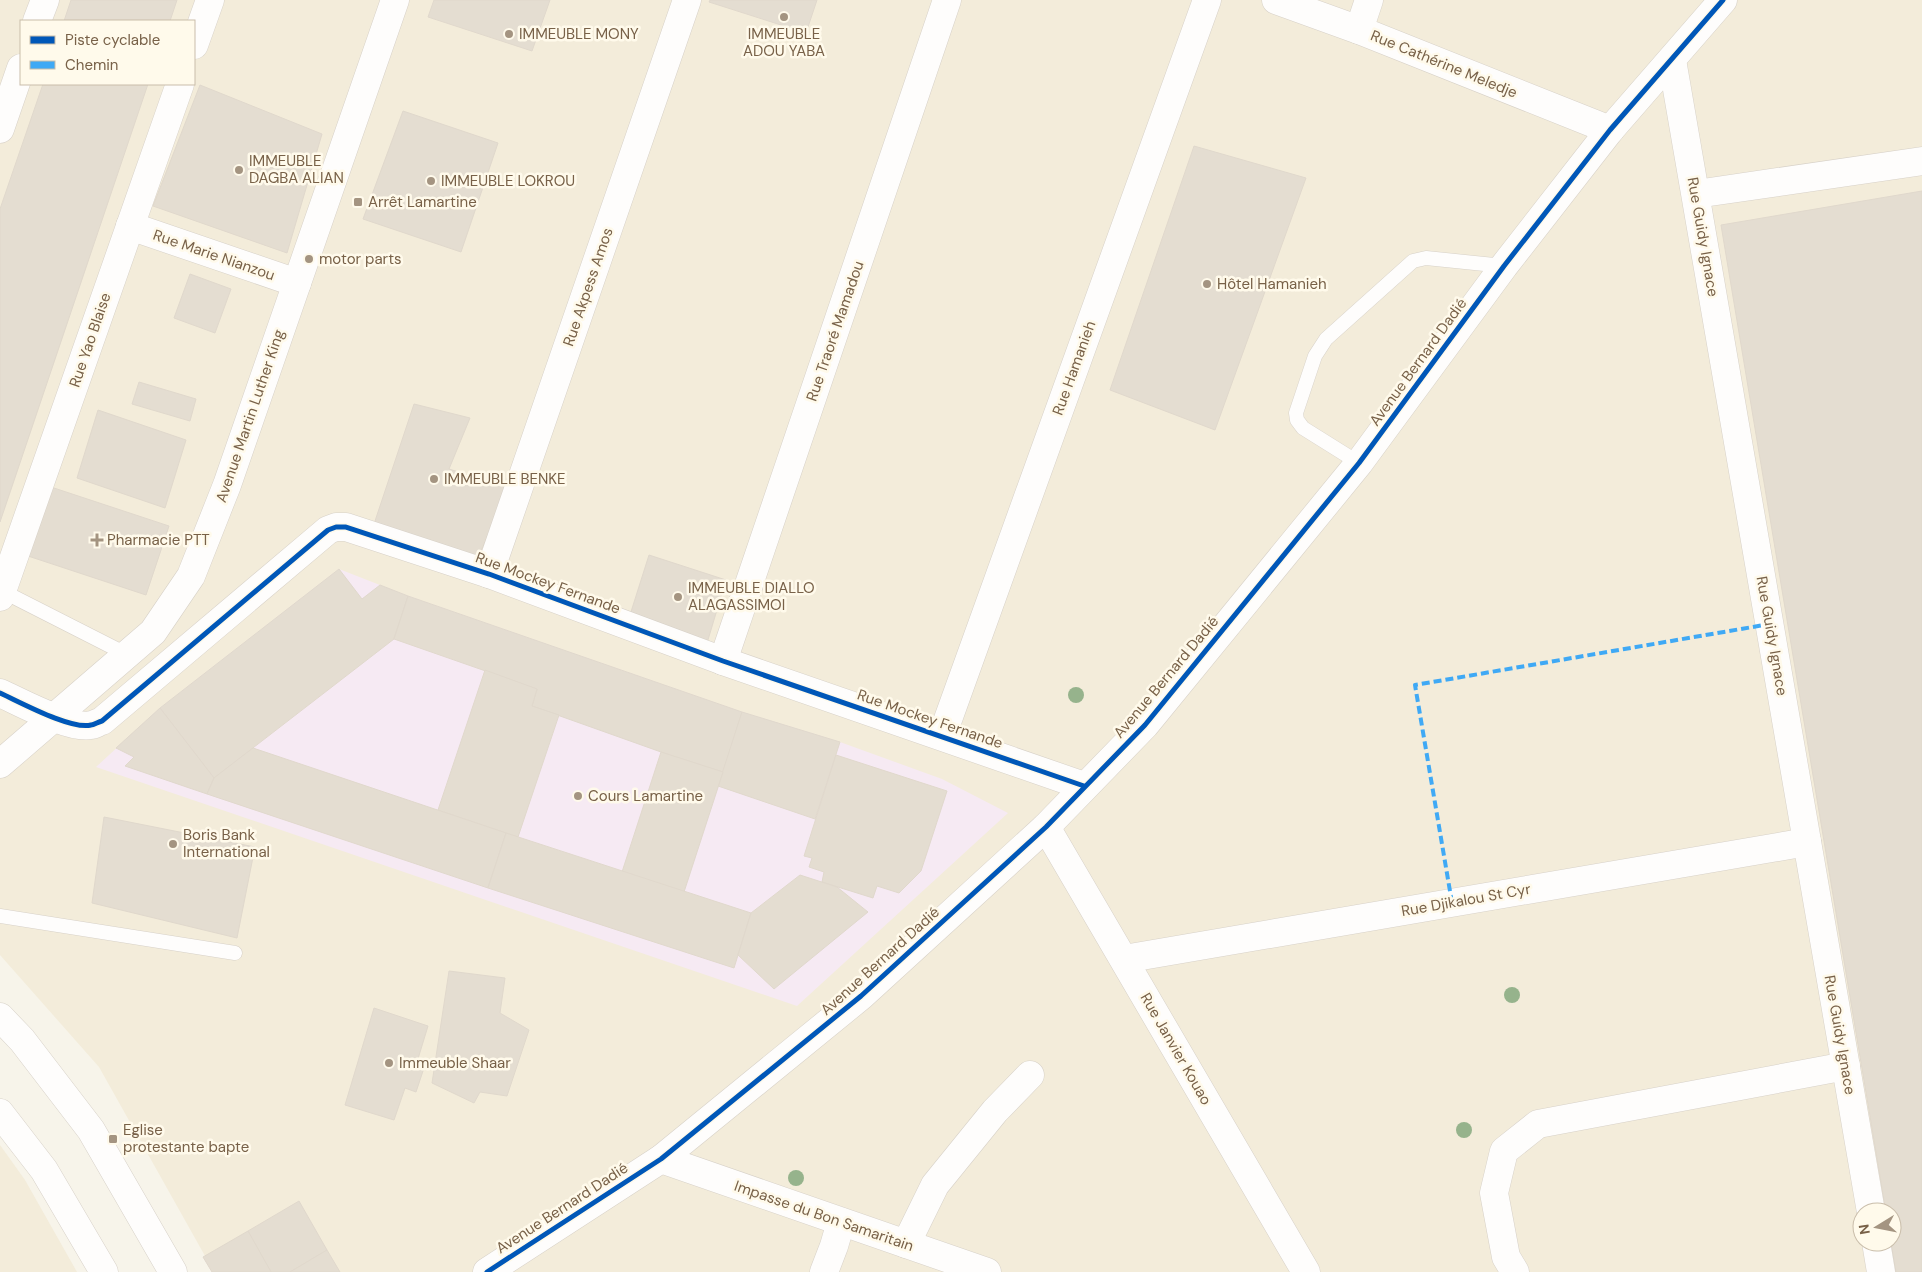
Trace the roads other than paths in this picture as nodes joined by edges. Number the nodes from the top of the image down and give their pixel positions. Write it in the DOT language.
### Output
graph roads {
  1 [pos="44,0"];
  2 [pos="210,0"];
  3 [pos="395,0"];
  4 [pos="687,0"];
  5 [pos="947,0"];
  6 [pos="1207,0"];
  7 [pos="1276,0"];
  8 [pos="1369,0"];
  9 [pos="1723,0"];
  10 [pos="37,20"];
  11 [pos="1359,30"];
  12 [pos="195,42"];
  13 [pos="1672,60"];
  14 [pos="20,71"];
  15 [pos="180,85"];
  16 [pos="0,129"];
  17 [pos="1610,130"];
  18 [pos="1922,162"];
  19 [pos="1696,194"];
  20 [pos="130,226"];
  21 [pos="1504,266"];
  22 [pos="297,283"];
  23 [pos="1360,463"];
  24 [pos="488,574"];
  25 [pos="1,594"];
  26 [pos="128,655"];
  27 [pos="724,661"];
  28 [pos="0,693"];
  29 [pos="55,718"];
  30 [pos="942,736"];
  31 [pos="0,764"];
  32 [pos="1084,786"];
  33 [pos="1046,827"];
  34 [pos="1807,842"];
  35 [pos="0,916"];
  36 [pos="235,953"];
  37 [pos="1124,960"];
  38 [pos="0,1018"];
  39 [pos="1846,1066"];
  40 [pos="1030,1076"];
  41 [pos="0,1113"];
  42 [pos="661,1159"];
  43 [pos="1868,1202"];
  44 [pos="841,1222"];
  45 [pos="906,1244"];
  46 [pos="1878,1252"];
  47 [pos="104,1272"];
  48 [pos="173,1272"];
  49 [pos="487,1272"];
  50 [pos="824,1272"];
  51 [pos="988,1272"];
  52 [pos="1306,1272"];
  53 [pos="1515,1272"];
  54 [pos="1881,1272"];
  1 -- 10 [label="street"];
  2 -- 12 [label="street"];
  3 -- 22 [label="street, Avenue Martin Luther King"];
  4 -- 24 [label="street, Rue Akpess Amos"];
  5 -- 27 [label="street, Rue Traoré Mamadou"];
  6 -- 30 [label="street, Rue Hamanieh"];
  7 -- 11 [label="street, Rue Cathérine Meledje"];
  8 -- 11 [label="street"];
  9 -- 13 [label="street, Avenue Bernard Dadié"];
  11 -- 17 [label="street, Rue Cathérine Meledje"];
  13 -- 17 [label="street, Avenue Bernard Dadié"];
  13 -- 19 [label="street, Rue Guidy Ignace"];
  14 -- 16 [label="street"];
  15 -- 20 [label="street, Rue Yao Blaise"];
  17 -- 21 [label="street, Avenue Bernard Dadié"];
  18 -- 19 [label="street"];
  19 -- 34 [label="street, Rue Guidy Ignace"];
  20 -- 22 [label="street, Rue Marie Nianzou"];
  20 -- 25 [label="street, Rue Yao Blaise"];
  21 -- 23 [label="street, Avenue Bernard Dadié"];
  21 -- 23 [label="lane"];
  22 -- 26 [label="street, Avenue Martin Luther King"];
  23 -- 32 [label="street, Avenue Bernard Dadié"];
  24 -- 27 [label="street, Rue Mockey Fernande"];
  24 -- 29 [label="street, Rue Mockey Fernande"];
  25 -- 26 [label="lane"];
  26 -- 29 [label="street, Avenue Martin Luther King"];
  27 -- 30 [label="street, Rue Mockey Fernande"];
  28 -- 29 [label="street, Rue Mockey Fernande"];
  29 -- 31 [label="street, Avenue Martin Luther King"];
  30 -- 32 [label="street, Rue Mockey Fernande"];
  32 -- 33 [label="street, Avenue Bernard Dadié"];
  33 -- 37 [label="street, Rue Janvier Kouao"];
  33 -- 42 [label="street, Avenue Bernard Dadié"];
  34 -- 37 [label="street, Rue Djikalou St Cyr"];
  34 -- 39 [label="street, Rue Guidy Ignace"];
  35 -- 36 [label="lane"];
  37 -- 52 [label="street, Rue Janvier Kouao"];
  38 -- 48 [label="street"];
  39 -- 43 [label="street, Rue Guidy Ignace"];
  39 -- 53 [label="street"];
  40 -- 45 [label="street"];
  41 -- 47 [label="street"];
  42 -- 44 [label="street, Impasse du Bon Samaritain"];
  42 -- 49 [label="street, Avenue Bernard Dadié"];
  44 -- 45 [label="street, Impasse du Bon Samaritain"];
  44 -- 50 [label="street"];
  45 -- 51 [label="street, Impasse du Bon Samaritain"];
  46 -- 54 [label="street"];
}
